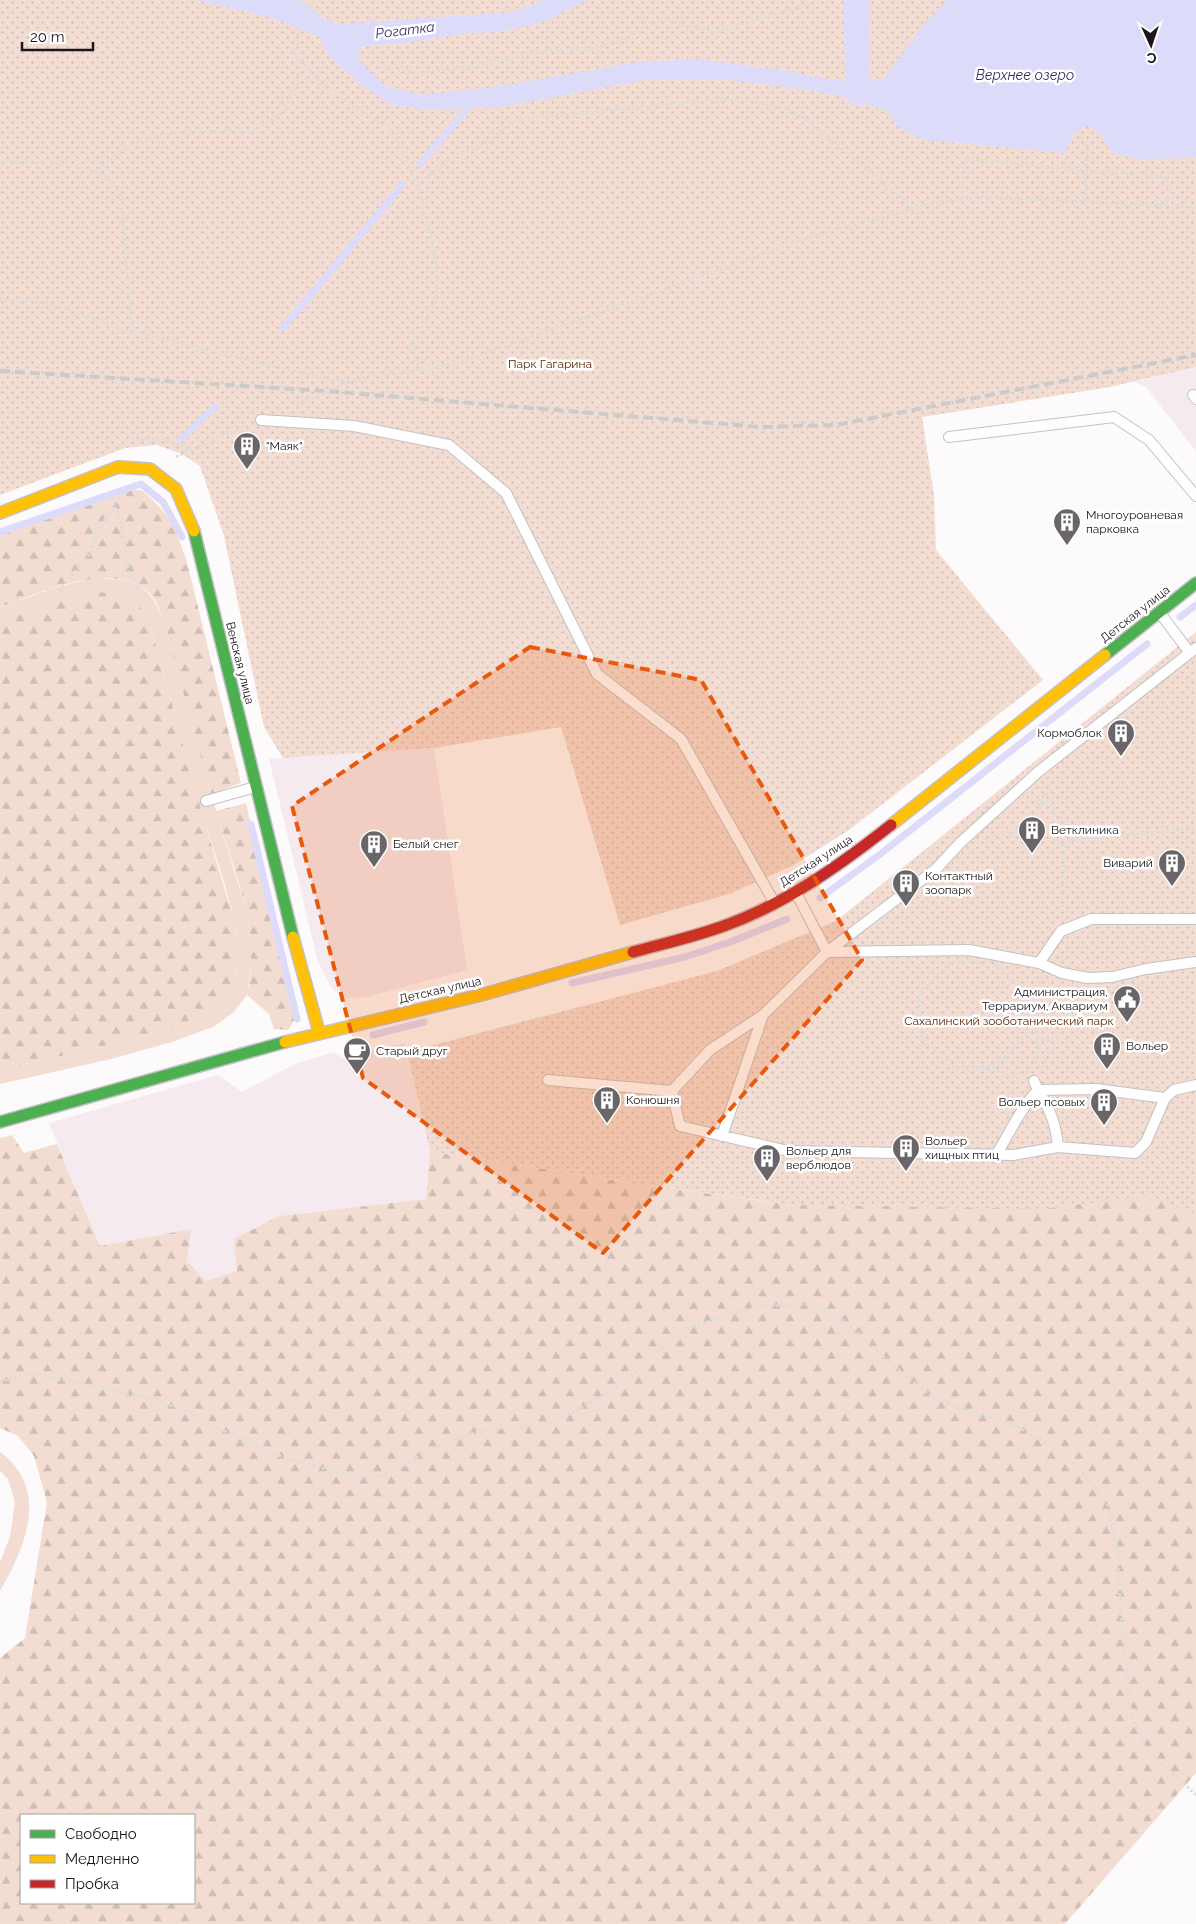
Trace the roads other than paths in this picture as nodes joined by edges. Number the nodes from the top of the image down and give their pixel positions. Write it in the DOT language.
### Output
graph roads {
  1 [pos="261,420"];
  2 [pos="949,437"];
  3 [pos="1196,496"];
  4 [pos="0,499"];
  5 [pos="3,512"];
  6 [pos="1196,583"];
  7 [pos="1159,613"];
  8 [pos="1193,651"];
  9 [pos="256,787"];
  10 [pos="206,801"];
  11 [pos="796,894"];
  12 [pos="774,903"];
  13 [pos="1196,919"];
  14 [pos="827,952"];
  15 [pos="1039,962"];
  16 [pos="1196,962"];
  17 [pos="763,1014"];
  18 [pos="319,1032"];
  19 [pos="548,1080"];
  20 [pos="1196,1085"];
  21 [pos="1036,1086"];
  22 [pos="672,1091"];
  23 [pos="1165,1098"];
  24 [pos="0,1122"];
  25 [pos="722,1136"];
  26 [pos="1058,1147"];
  27 [pos="996,1155"];
  1 -- 12 [label="lane"];
  2 -- 3 [label="lane"];
  4 -- 5 [label="lane"];
  5 -- 9 [label="street, Венская улица"];
  6 -- 7 [label="street, Детская улица"];
  7 -- 8 [label="lane"];
  7 -- 11 [label="street, Детская улица"];
  8 -- 14 [label="lane"];
  9 -- 10 [label="lane"];
  9 -- 18 [label="street, Венская улица"];
  11 -- 12 [label="street, Детская улица"];
  11 -- 14 [label="lane"];
  12 -- 18 [label="street, Детская улица"];
  13 -- 15 [label="lane"];
  14 -- 15 [label="lane"];
  14 -- 17 [label="lane"];
  15 -- 16 [label="lane"];
  17 -- 22 [label="lane"];
  17 -- 25 [label="lane"];
  18 -- 24 [label="street, Детская улица"];
  19 -- 22 [label="lane"];
  20 -- 23 [label="lane"];
  21 -- 23 [label="lane"];
  21 -- 26 [label="lane"];
  21 -- 27 [label="lane"];
  22 -- 25 [label="lane"];
  23 -- 26 [label="lane"];
  25 -- 27 [label="lane"];
  26 -- 27 [label="lane"];
}
